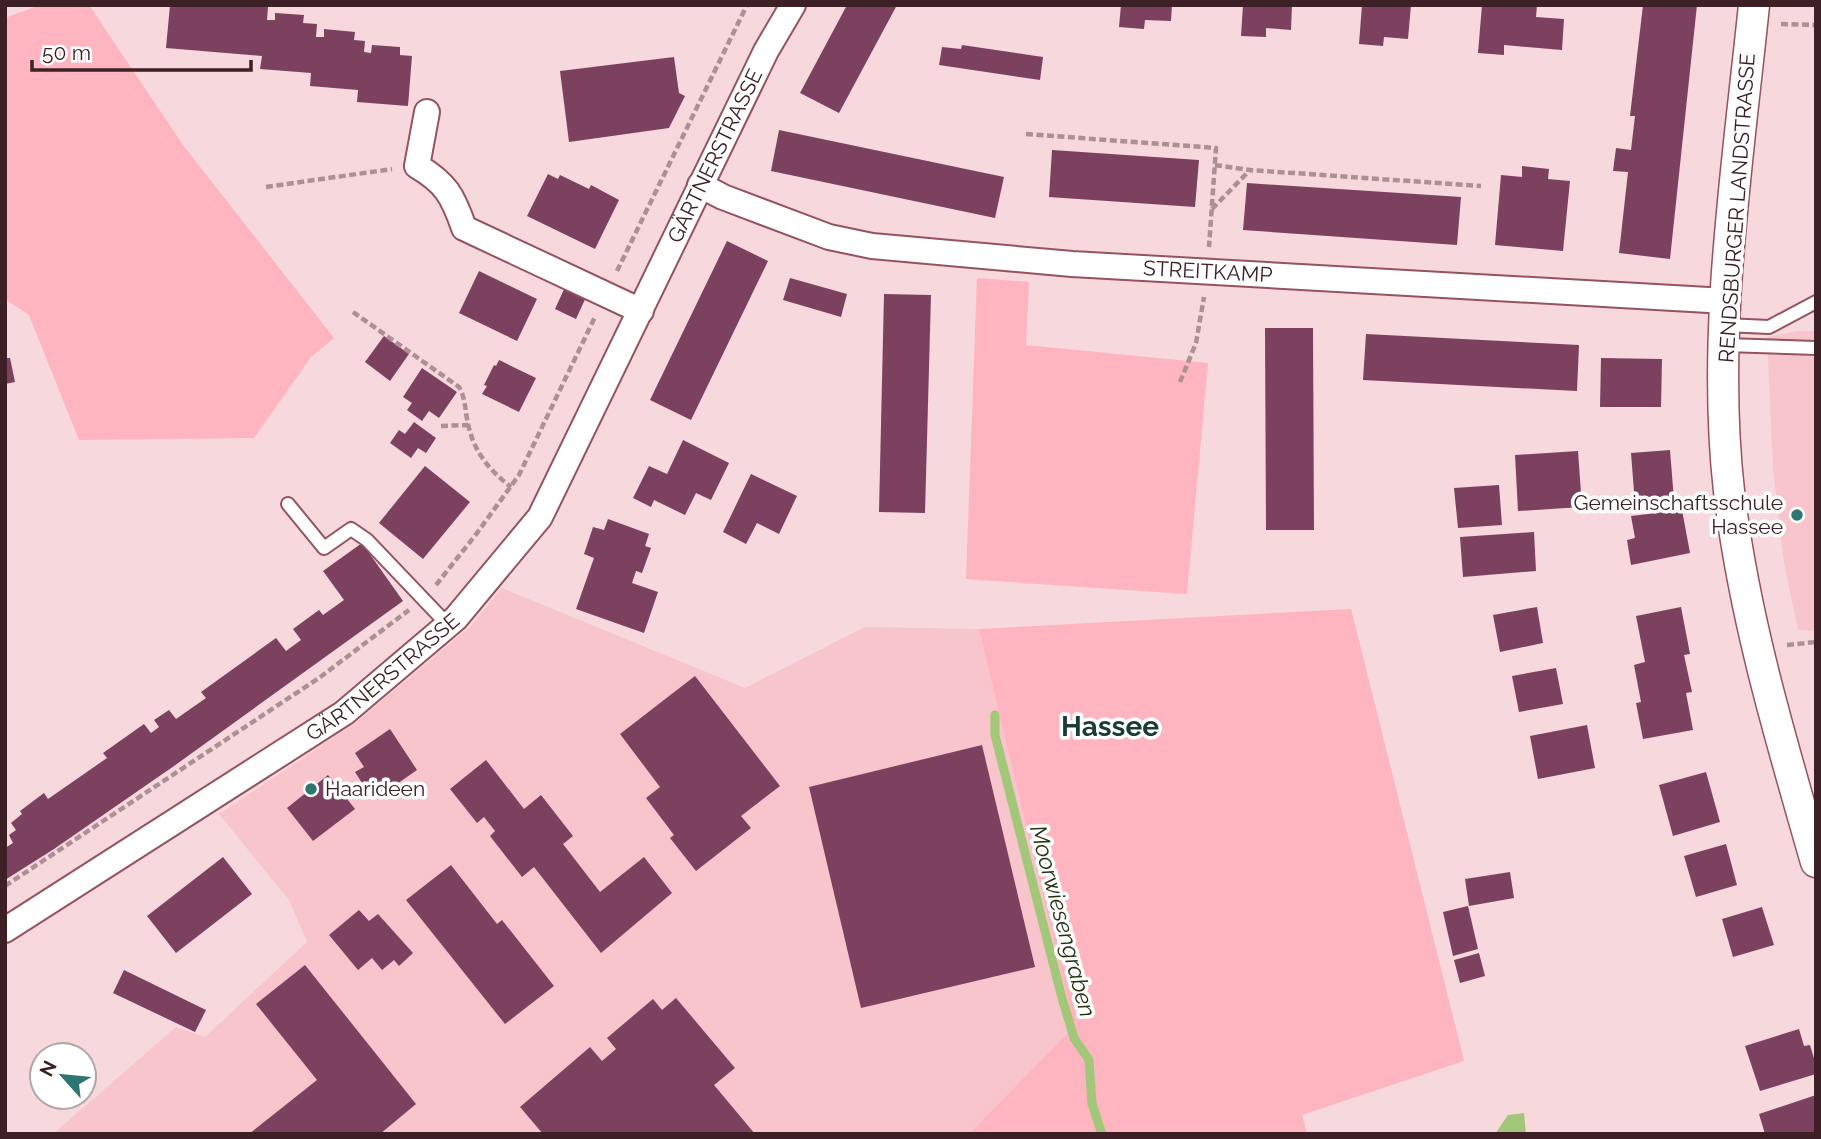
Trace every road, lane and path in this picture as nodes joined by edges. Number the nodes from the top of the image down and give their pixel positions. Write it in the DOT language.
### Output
graph roads {
  1 [pos="747,5"];
  2 [pos="793,5"];
  3 [pos="1754,5"];
  4 [pos="427,111"];
  5 [pos="1026,134"];
  6 [pos="1215,165"];
  7 [pos="417,166"];
  8 [pos="1250,170"];
  9 [pos="700,185"];
  10 [pos="1481,186"];
  11 [pos="266,187"];
  12 [pos="1212,210"];
  13 [pos="1208,271"];
  14 [pos="606,295"];
  15 [pos="1816,302"];
  16 [pos="641,311"];
  17 [pos="353,312"];
  18 [pos="1725,324"];
  19 [pos="1816,348"];
  20 [pos="1180,382"];
  21 [pos="468,425"];
  22 [pos="440,426"];
  23 [pos="511,487"];
  24 [pos="288,504"];
  25 [pos="424,600"];
  26 [pos="448,625"];
  27 [pos="1807,801"];
  28 [pos="1816,862"];
  29 [pos="5,886"];
  30 [pos="5,930"];
  1 -- 14 [label="path"];
  2 -- 9 [label="street, GÄRTNERSTRASSE"];
  3 -- 18 [label="street, RENDSBURGER LANDSTRASSE"];
  4 -- 7 [label="street"];
  5 -- 6 [label="path"];
  6 -- 8 [label="path"];
  6 -- 12 [label="path"];
  7 -- 11 [label="path"];
  7 -- 14 [label="street"];
  8 -- 10 [label="path"];
  8 -- 12 [label="path"];
  9 -- 13 [label="street, STREITKAMP"];
  9 -- 16 [label="street, GÄRTNERSTRASSE"];
  12 -- 13 [label="path"];
  13 -- 18 [label="street, STREITKAMP"];
  13 -- 20 [label="path"];
  14 -- 16 [label="street"];
  14 -- 23 [label="path"];
  15 -- 18 [label="lane"];
  16 -- 26 [label="street, GÄRTNERSTRASSE"];
  17 -- 21 [label="path"];
  18 -- 19 [label="lane"];
  18 -- 27 [label="street, RENDSBURGER LANDSTRASSE"];
  21 -- 22 [label="path"];
  21 -- 23 [label="path"];
  23 -- 25 [label="path"];
  24 -- 25 [label="lane"];
  25 -- 26 [label="lane"];
  25 -- 29 [label="path"];
  26 -- 30 [label="street, GÄRTNERSTRASSE"];
  27 -- 28 [label="street, RENDSBURGER LANDSTRASSE"];
}
